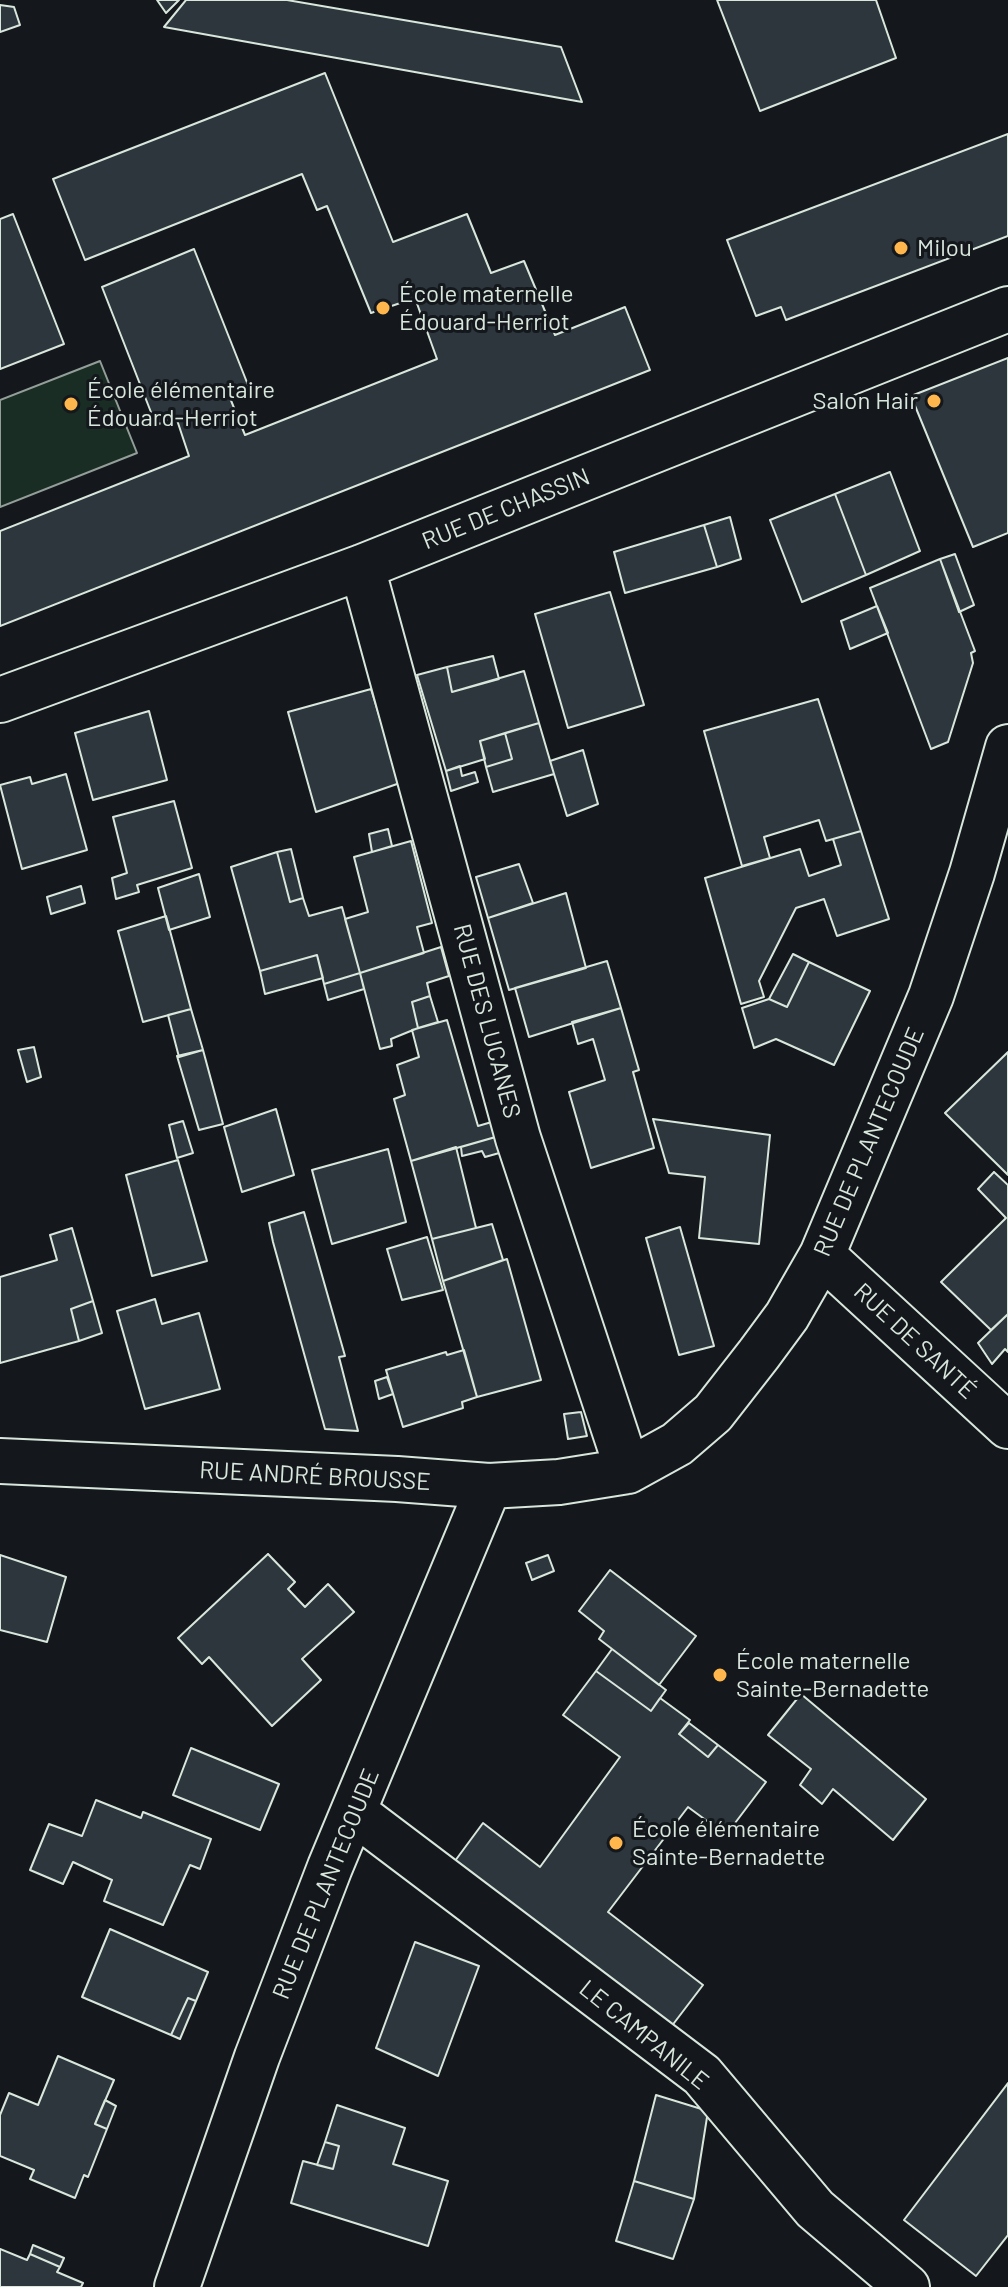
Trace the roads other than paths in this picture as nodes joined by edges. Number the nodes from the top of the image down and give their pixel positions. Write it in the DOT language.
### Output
graph roads {
  1 [pos="1008,309"];
  2 [pos="362,567"];
  3 [pos="0,700"];
  4 [pos="1008,747"];
  5 [pos="822,1255"];
  6 [pos="1008,1426"];
  7 [pos="0,1461"];
  8 [pos="628,1471"];
  9 [pos="489,1486"];
  10 [pos="354,1812"];
  11 [pos="177,2287"];
  12 [pos="907,2287"];
  1 -- 2 [label="street, RUE DE CHASSIN"];
  2 -- 3 [label="street, RUE DE CHASSIN"];
  2 -- 8 [label="street, RUE DES LUCANES"];
  4 -- 5 [label="street, RUE DE PLANTECOUDE"];
  5 -- 6 [label="street, RUE DE SANTÉ"];
  5 -- 8 [label="street, RUE DE PLANTECOUDE"];
  7 -- 9 [label="street, RUE ANDRÉ BROUSSE"];
  8 -- 9 [label="street, RUE ANDRÉ BROUSSE"];
  9 -- 10 [label="street, RUE DE PLANTECOUDE"];
  10 -- 11 [label="street, RUE DE PLANTECOUDE"];
  10 -- 12 [label="street, LE CAMPANILE"];
}
